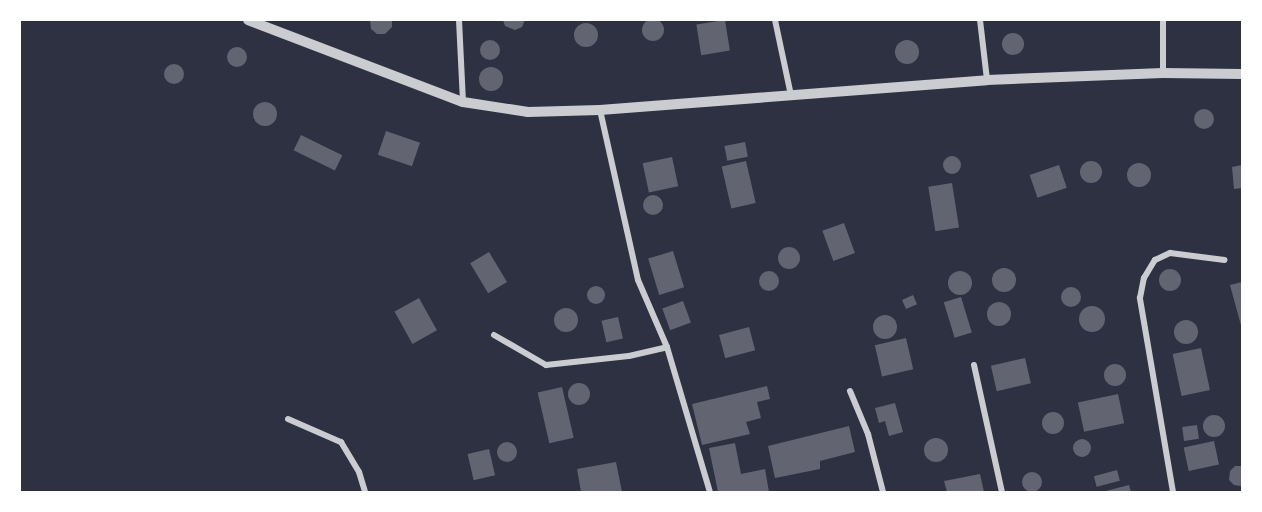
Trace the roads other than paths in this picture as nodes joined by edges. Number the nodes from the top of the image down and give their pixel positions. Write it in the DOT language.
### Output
graph roads {
  1 [pos="248,20"];
  2 [pos="459,20"];
  3 [pos="775,20"];
  4 [pos="980,20"];
  5 [pos="1163,20"];
  6 [pos="1163,73"];
  7 [pos="1242,74"];
  8 [pos="987,80"];
  9 [pos="791,95"];
  10 [pos="463,102"];
  11 [pos="600,110"];
  12 [pos="1225,260"];
  13 [pos="494,335"];
  14 [pos="667,347"];
  15 [pos="974,364"];
  16 [pos="850,391"];
  17 [pos="288,419"];
  18 [pos="365,492"];
  19 [pos="710,492"];
  20 [pos="883,492"];
  21 [pos="1002,492"];
  22 [pos="1173,492"];
  1 -- 10 [label="street"];
  2 -- 10 [label="street"];
  3 -- 9 [label="street"];
  4 -- 8 [label="street"];
  5 -- 6 [label="street"];
  6 -- 7 [label="street"];
  6 -- 8 [label="street"];
  8 -- 9 [label="street"];
  9 -- 11 [label="street"];
  10 -- 11 [label="street"];
  11 -- 14 [label="street"];
  12 -- 22 [label="street"];
  13 -- 14 [label="street"];
  14 -- 19 [label="street"];
  15 -- 21 [label="street"];
  16 -- 20 [label="street"];
  17 -- 18 [label="street"];
}
